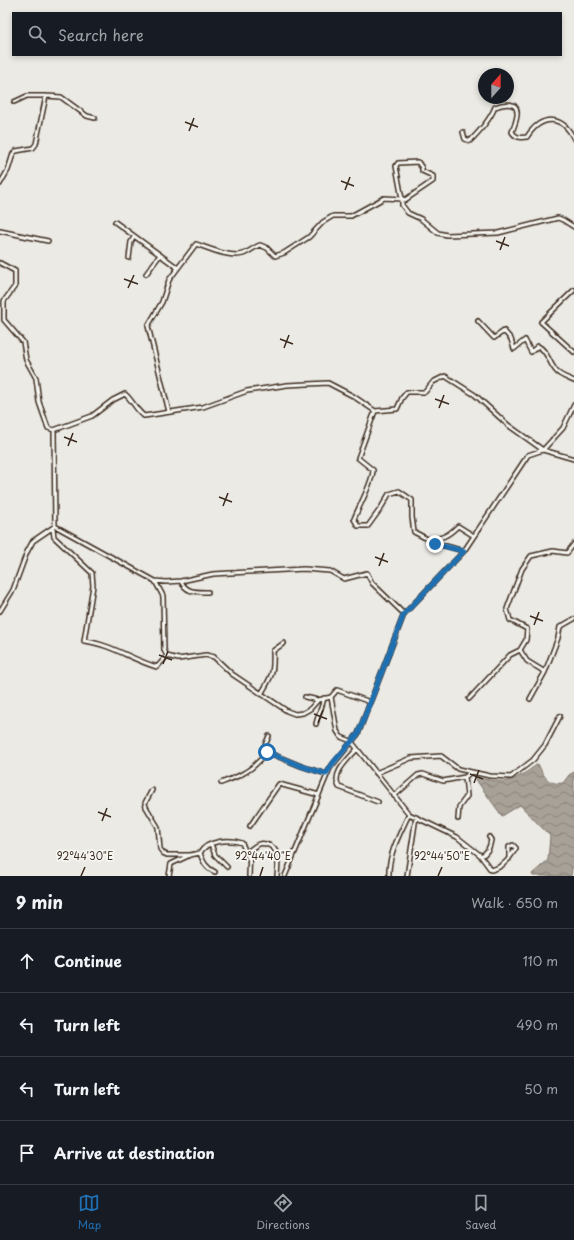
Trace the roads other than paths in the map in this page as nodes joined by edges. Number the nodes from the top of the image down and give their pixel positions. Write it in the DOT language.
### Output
graph roads {
  1 [pos="46,96"];
  2 [pos="14,102"];
  3 [pos="94,118"];
  4 [pos="463,132"];
  5 [pos="574,139"];
  6 [pos="0,184"];
  7 [pos="402,199"];
  8 [pos="114,222"];
  9 [pos="574,227"];
  10 [pos="0,231"];
  11 [pos="134,237"];
  12 [pos="48,241"];
  13 [pos="160,255"];
  14 [pos="128,258"];
  15 [pos="0,263"];
  16 [pos="178,268"];
  17 [pos="146,274"];
  18 [pos="574,290"];
  19 [pos="478,321"];
  20 [pos="574,352"];
  21 [pos="574,381"];
  22 [pos="574,405"];
  23 [pos="375,411"];
  24 [pos="169,412"];
  25 [pos="54,430"];
  26 [pos="543,450"];
  27 [pos="574,459"];
  28 [pos="54,528"];
  29 [pos="474,536"];
  30 [pos="427,540"];
  31 [pos="574,544"];
  32 [pos="464,551"];
  33 [pos="155,581"];
  34 [pos="181,581"];
  35 [pos="208,592"];
  36 [pos="0,611"];
  37 [pos="404,614"];
  38 [pos="574,620"];
  39 [pos="284,643"];
  40 [pos="520,650"];
  41 [pos="167,656"];
  42 [pos="545,672"];
  43 [pos="261,694"];
  44 [pos="305,697"];
  45 [pos="331,697"];
  46 [pos="324,698"];
  47 [pos="469,699"];
  48 [pos="530,699"];
  49 [pos="318,700"];
  50 [pos="370,702"];
  51 [pos="560,716"];
  52 [pos="316,724"];
  53 [pos="269,736"];
  54 [pos="351,741"];
  55 [pos="357,749"];
  56 [pos="262,756"];
  57 [pos="472,772"];
  58 [pos="376,773"];
  59 [pos="326,774"];
  60 [pos="465,777"];
  61 [pos="221,783"];
  62 [pos="152,790"];
  63 [pos="319,795"];
  64 [pos="394,796"];
  65 [pos="378,802"];
  66 [pos="409,814"];
  67 [pos="416,817"];
  68 [pos="458,819"];
  69 [pos="250,826"];
  70 [pos="489,837"];
  71 [pos="211,844"];
  72 [pos="200,853"];
  73 [pos="190,855"];
  74 [pos="481,856"];
  75 [pos="509,859"];
  76 [pos="249,860"];
  77 [pos="227,867"];
  78 [pos="215,872"];
  79 [pos="169,876"];
  80 [pos="249,876"];
  81 [pos="277,876"];
  82 [pos="286,876"];
  83 [pos="389,876"];
  84 [pos="407,876"];
  1 -- 2 [label="street"];
  1 -- 3 [label="street"];
  1 -- 6 [label="street"];
  4 -- 5 [label="street"];
  7 -- 7 [label="street"];
  7 -- 9 [label="street"];
  7 -- 16 [label="street"];
  8 -- 11 [label="street"];
  10 -- 12 [label="street"];
  11 -- 13 [label="street"];
  11 -- 14 [label="street"];
  13 -- 16 [label="street"];
  13 -- 17 [label="street"];
  15 -- 25 [label="street"];
  16 -- 24 [label="street"];
  18 -- 20 [label="street"];
  19 -- 21 [label="street"];
  22 -- 26 [label="street"];
  23 -- 24 [label="street"];
  23 -- 26 [label="street"];
  23 -- 30 [label="street"];
  24 -- 25 [label="street"];
  25 -- 28 [label="street"];
  26 -- 27 [label="street"];
  26 -- 29 [label="street"];
  28 -- 33 [label="street"];
  28 -- 36 [label="street"];
  28 -- 41 [label="street"];
  29 -- 30 [label="street"];
  29 -- 32 [label="street"];
  30 -- 32 [label="street"];
  31 -- 40 [label="street"];
  32 -- 37 [label="street"];
  33 -- 34 [label="street"];
  33 -- 41 [label="street"];
  34 -- 35 [label="street"];
  34 -- 37 [label="street"];
  37 -- 50 [label="street"];
  38 -- 42 [label="street"];
  39 -- 43 [label="street"];
  40 -- 42 [label="street"];
  40 -- 47 [label="street"];
  41 -- 43 [label="street"];
  42 -- 48 [label="street"];
  43 -- 49 [label="street"];
  44 -- 49 [label="street"];
  45 -- 46 [label="street"];
  45 -- 50 [label="street"];
  45 -- 54 [label="street"];
  46 -- 49 [label="street"];
  46 -- 52 [label="street"];
  50 -- 54 [label="street"];
  51 -- 57 [label="street"];
  53 -- 56 [label="street"];
  54 -- 55 [label="street"];
  54 -- 59 [label="street"];
  55 -- 58 [label="street"];
  55 -- 65 [label="street"];
  56 -- 59 [label="street"];
  56 -- 61 [label="street"];
  57 -- 58 [label="street"];
  57 -- 60 [label="street"];
  58 -- 64 [label="street"];
  59 -- 63 [label="street"];
  60 -- 64 [label="street"];
  60 -- 68 [label="street"];
  62 -- 73 [label="street"];
  63 -- 69 [label="street"];
  63 -- 82 [label="street"];
  64 -- 66 [label="street"];
  66 -- 67 [label="street"];
  66 -- 83 [label="street"];
  67 -- 74 [label="street"];
  67 -- 84 [label="street"];
  70 -- 74 [label="street"];
  71 -- 72 [label="street"];
  71 -- 76 [label="street"];
  71 -- 77 [label="street"];
  72 -- 73 [label="street"];
  72 -- 78 [label="street"];
  73 -- 79 [label="street"];
  74 -- 75 [label="street"];
  76 -- 80 [label="street"];
  76 -- 81 [label="street"];
}
